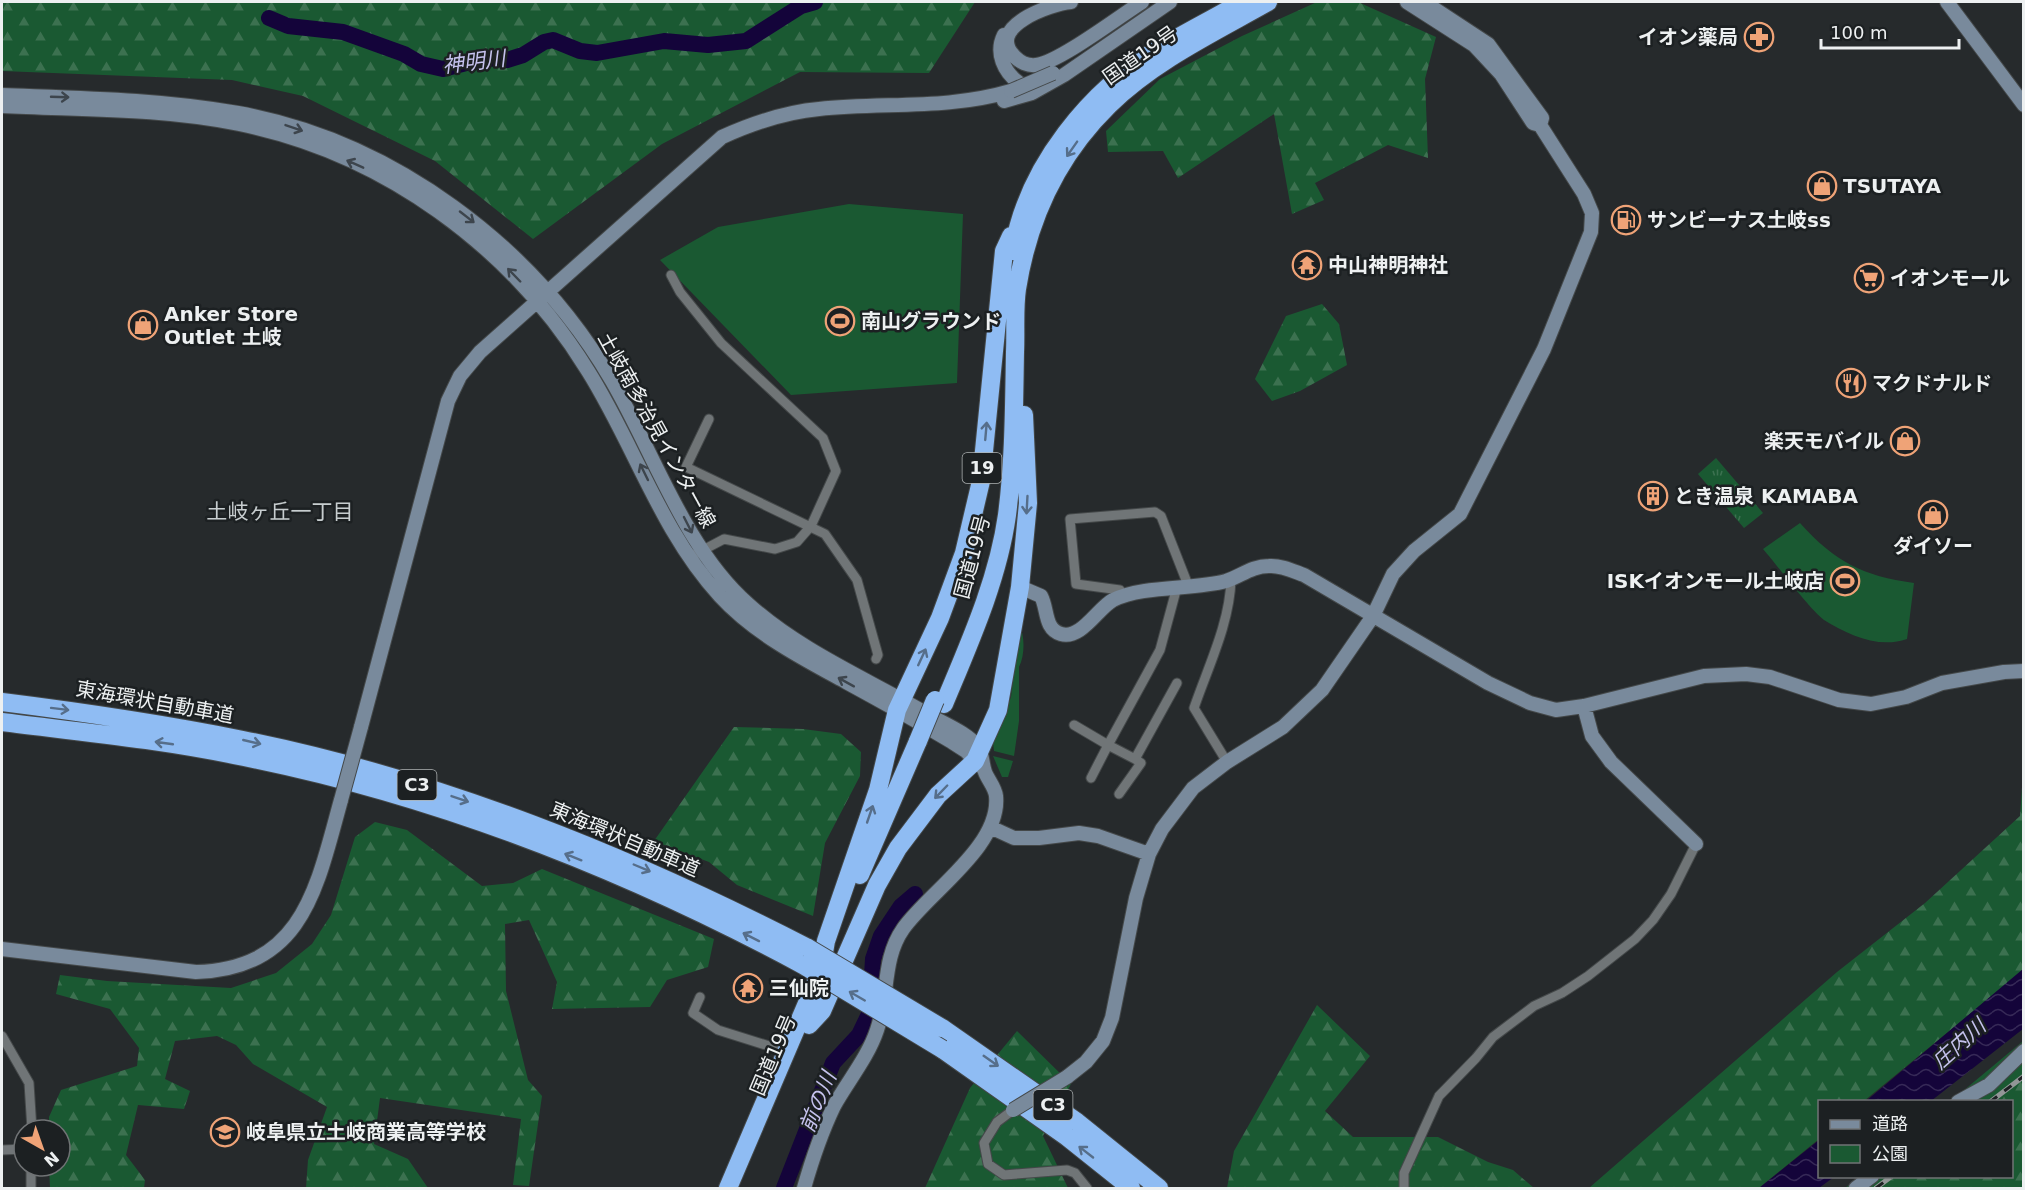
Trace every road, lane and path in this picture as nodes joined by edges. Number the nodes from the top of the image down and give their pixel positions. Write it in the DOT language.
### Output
graph roads {
  1 [pos="1042,2"];
  2 [pos="1071,2"];
  3 [pos="1142,2"];
  4 [pos="1159,2"];
  5 [pos="1170,2"];
  6 [pos="1233,2"];
  7 [pos="1242,2"];
  8 [pos="1268,2"];
  9 [pos="1407,2"];
  10 [pos="1424,2"];
  11 [pos="1947,2"];
  12 [pos="1197,27"];
  13 [pos="1015,87"];
  14 [pos="2,95"];
  15 [pos="2024,105"];
  16 [pos="2,106"];
  17 [pos="1540,125"];
  18 [pos="704,155"];
  19 [pos="1021,214"];
  20 [pos="671,275"];
  21 [pos="543,298"];
  22 [pos="1016,321"];
  23 [pos="709,419"];
  24 [pos="811,526"];
  25 [pos="701,550"];
  26 [pos="688,558"];
  27 [pos="1231,579"];
  28 [pos="1183,586"];
  29 [pos="1020,587"];
  30 [pos="1120,590"];
  31 [pos="1373,615"];
  32 [pos="876,659"];
  33 [pos="2024,671"];
  34 [pos="1177,683"];
  35 [pos="2,702"];
  36 [pos="939,702"];
  37 [pos="900,705"];
  38 [pos="1584,706"];
  39 [pos="2,722"];
  40 [pos="1074,725"];
  41 [pos="922,743"];
  42 [pos="1108,745"];
  43 [pos="979,757"];
  44 [pos="1135,759"];
  45 [pos="1227,762"];
  46 [pos="1091,778"];
  47 [pos="1119,794"];
  48 [pos="990,827"];
  49 [pos="1696,843"];
  50 [pos="1149,854"];
  51 [pos="2,949"];
  52 [pos="805,956"];
  53 [pos="821,970"];
  54 [pos="700,997"];
  55 [pos="809,1025"];
  56 [pos="2,1036"];
  57 [pos="2024,1051"];
  58 [pos="788,1052"];
  59 [pos="1960,1100"];
  60 [pos="1012,1110"];
  61 [pos="31,1118"];
  62 [pos="1869,1178"];
  63 [pos="728,1188"];
  64 [pos="741,1188"];
  65 [pos="804,1188"];
  66 [pos="1087,1188"];
  67 [pos="1131,1188"];
  68 [pos="1159,1188"];
  69 [pos="1404,1188"];
  70 [pos="1856,1188"];
  1 -- 13 [label="street"];
  2 -- 3 [label="street"];
  4 -- 13 [label="street, bridge"];
  5 -- 18 [label="street"];
  6 -- 12 [label="street"];
  7 -- 12 [label="highway, 国道19号 / 19"];
  8 -- 22 [label="highway, 国道19号 / 19, one-way"];
  9 -- 17 [label="street"];
  10 -- 17 [label="street"];
  11 -- 15 [label="street"];
  12 -- 19 [label="highway, 国道19号 / 19"];
  13 -- 18 [label="street"];
  14 -- 21 [label="street, 土岐南多治見インター線, one-way"];
  21 -- 16 [label="street, 土岐南多治見インター線, one-way"];
  17 -- 31 [label="street"];
  18 -- 21 [label="street"];
  19 -- 36 [label="highway, 国道19号 / 19"];
  37 -- 19 [label="highway, 19, one-way"];
  20 -- 24 [label="street"];
  21 -- 25 [label="street, 土岐南多治見インター線, one-way"];
  26 -- 21 [label="street, 土岐南多治見インター線, one-way"];
  21 -- 51 [label="street, bridge"];
  22 -- 29 [label="highway, 19, one-way"];
  22 -- 36 [label="highway, 国道19号 / 19"];
  23 -- 24 [label="street"];
  24 -- 25 [label="street"];
  24 -- 32 [label="street"];
  25 -- 26 [label="street"];
  25 -- 37 [label="street, 土岐南多治見インター線"];
  37 -- 26 [label="street, 土岐南多治見インター線, one-way"];
  27 -- 28 [label="street"];
  27 -- 31 [label="street"];
  27 -- 45 [label="street"];
  28 -- 29 [label="street"];
  28 -- 30 [label="street"];
  28 -- 42 [label="street"];
  29 -- 43 [label="highway, 19"];
  31 -- 38 [label="street"];
  31 -- 45 [label="street"];
  33 -- 38 [label="street"];
  34 -- 44 [label="street"];
  35 -- 52 [label="highway, 東海環状自動車道 / C3, one-way"];
  36 -- 41 [label="highway, 国道19号 / 19"];
  37 -- 43 [label="street"];
  53 -- 37 [label="highway, 19, one-way"];
  38 -- 49 [label="street"];
  52 -- 39 [label="highway, 東海環状自動車道 / C3, one-way"];
  40 -- 42 [label="street"];
  41 -- 53 [label="highway, 国道19号 / 19"];
  41 -- 55 [label="highway, 国道19号 / 19"];
  42 -- 44 [label="street"];
  42 -- 46 [label="street"];
  43 -- 48 [label="street"];
  43 -- 55 [label="highway, 19, one-way"];
  44 -- 47 [label="street"];
  45 -- 50 [label="street"];
  48 -- 50 [label="street"];
  48 -- 65 [label="street"];
  49 -- 69 [label="street"];
  50 -- 60 [label="street, bridge"];
  67 -- 52 [label="highway, 東海環状自動車道 / C3, one-way, bridge"];
  52 -- 68 [label="highway, 東海環状自動車道 / C3, one-way, bridge"];
  53 -- 58 [label="highway, 国道19号 / 19"];
  54 -- 58 [label="street"];
  55 -- 64 [label="highway, 国道19号 / 19"];
  56 -- 61 [label="street"];
  57 -- 59 [label="street"];
  58 -- 63 [label="highway, 国道19号 / 19"];
  60 -- 66 [label="street"];
  62 -- 70 [label="street"];
}
